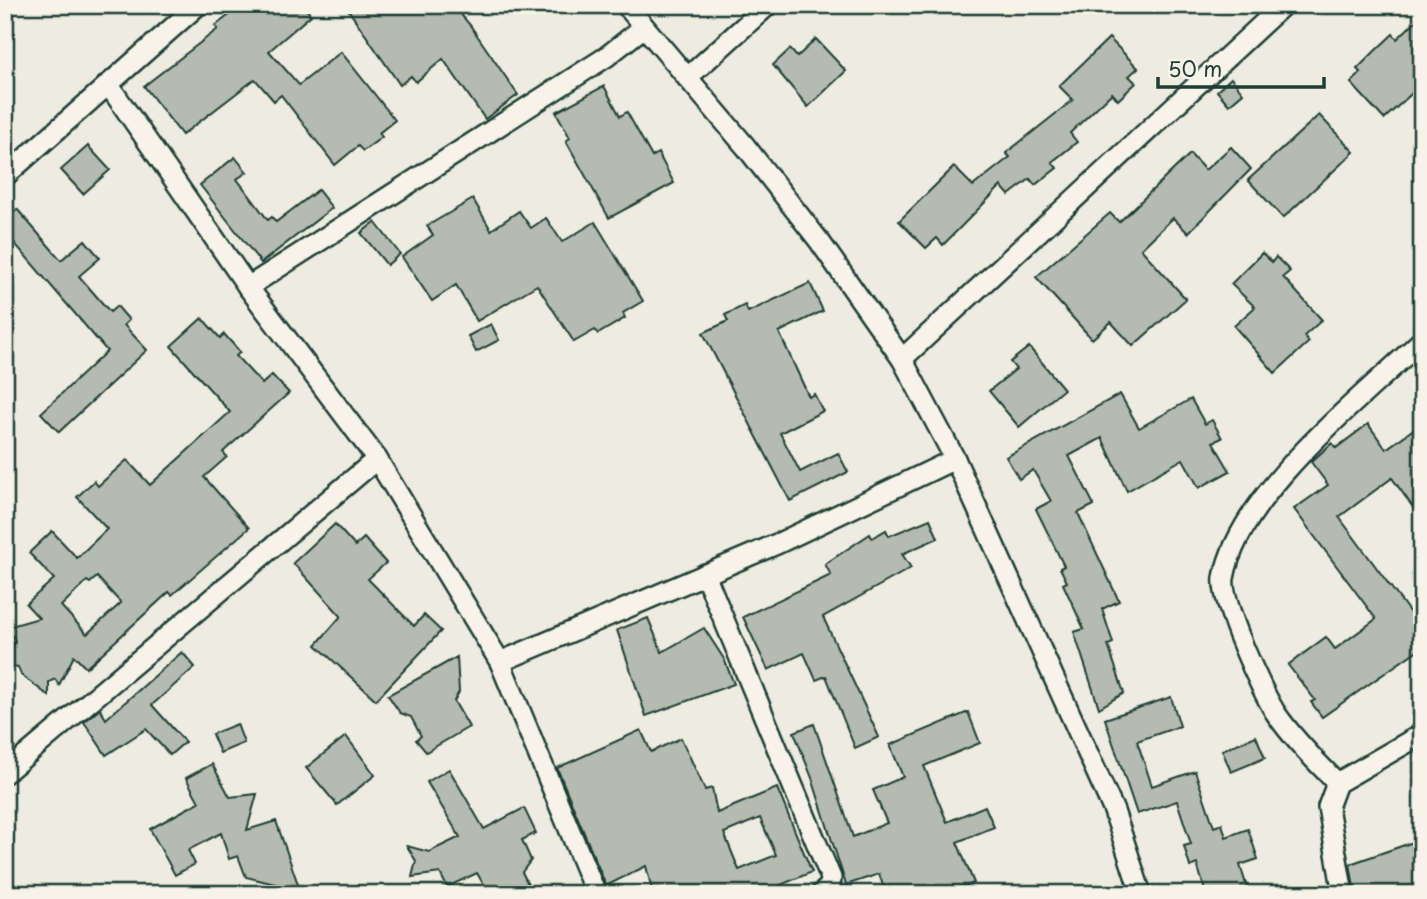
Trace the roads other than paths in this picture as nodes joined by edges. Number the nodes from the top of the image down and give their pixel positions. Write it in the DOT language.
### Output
graph roads {
  1 [pos="198,5"];
  2 [pos="626,5"];
  3 [pos="768,5"];
  4 [pos="1283,5"];
  5 [pos="644,27"];
  6 [pos="687,78"];
  7 [pos="108,84"];
  8 [pos="7,170"];
  9 [pos="248,287"];
  10 [pos="1422,340"];
  11 [pos="902,359"];
  12 [pos="955,458"];
  13 [pos="377,459"];
  14 [pos="705,575"];
  15 [pos="500,662"];
  16 [pos="1422,734"];
  17 [pos="5,773"];
  18 [pos="1337,783"];
  19 [pos="830,888"];
  20 [pos="596,894"];
  21 [pos="1141,894"];
  22 [pos="1343,894"];
  1 -- 7 [label="street"];
  2 -- 5 [label="street"];
  3 -- 6 [label="street"];
  4 -- 11 [label="street"];
  5 -- 6 [label="street"];
  5 -- 9 [label="street"];
  6 -- 11 [label="street"];
  7 -- 8 [label="street"];
  7 -- 9 [label="street"];
  9 -- 13 [label="street"];
  10 -- 18 [label="street"];
  11 -- 12 [label="street"];
  12 -- 14 [label="street"];
  12 -- 21 [label="street"];
  13 -- 15 [label="street"];
  13 -- 17 [label="street"];
  14 -- 15 [label="street"];
  14 -- 19 [label="street"];
  15 -- 20 [label="street"];
  16 -- 18 [label="street"];
  18 -- 22 [label="street"];
}
